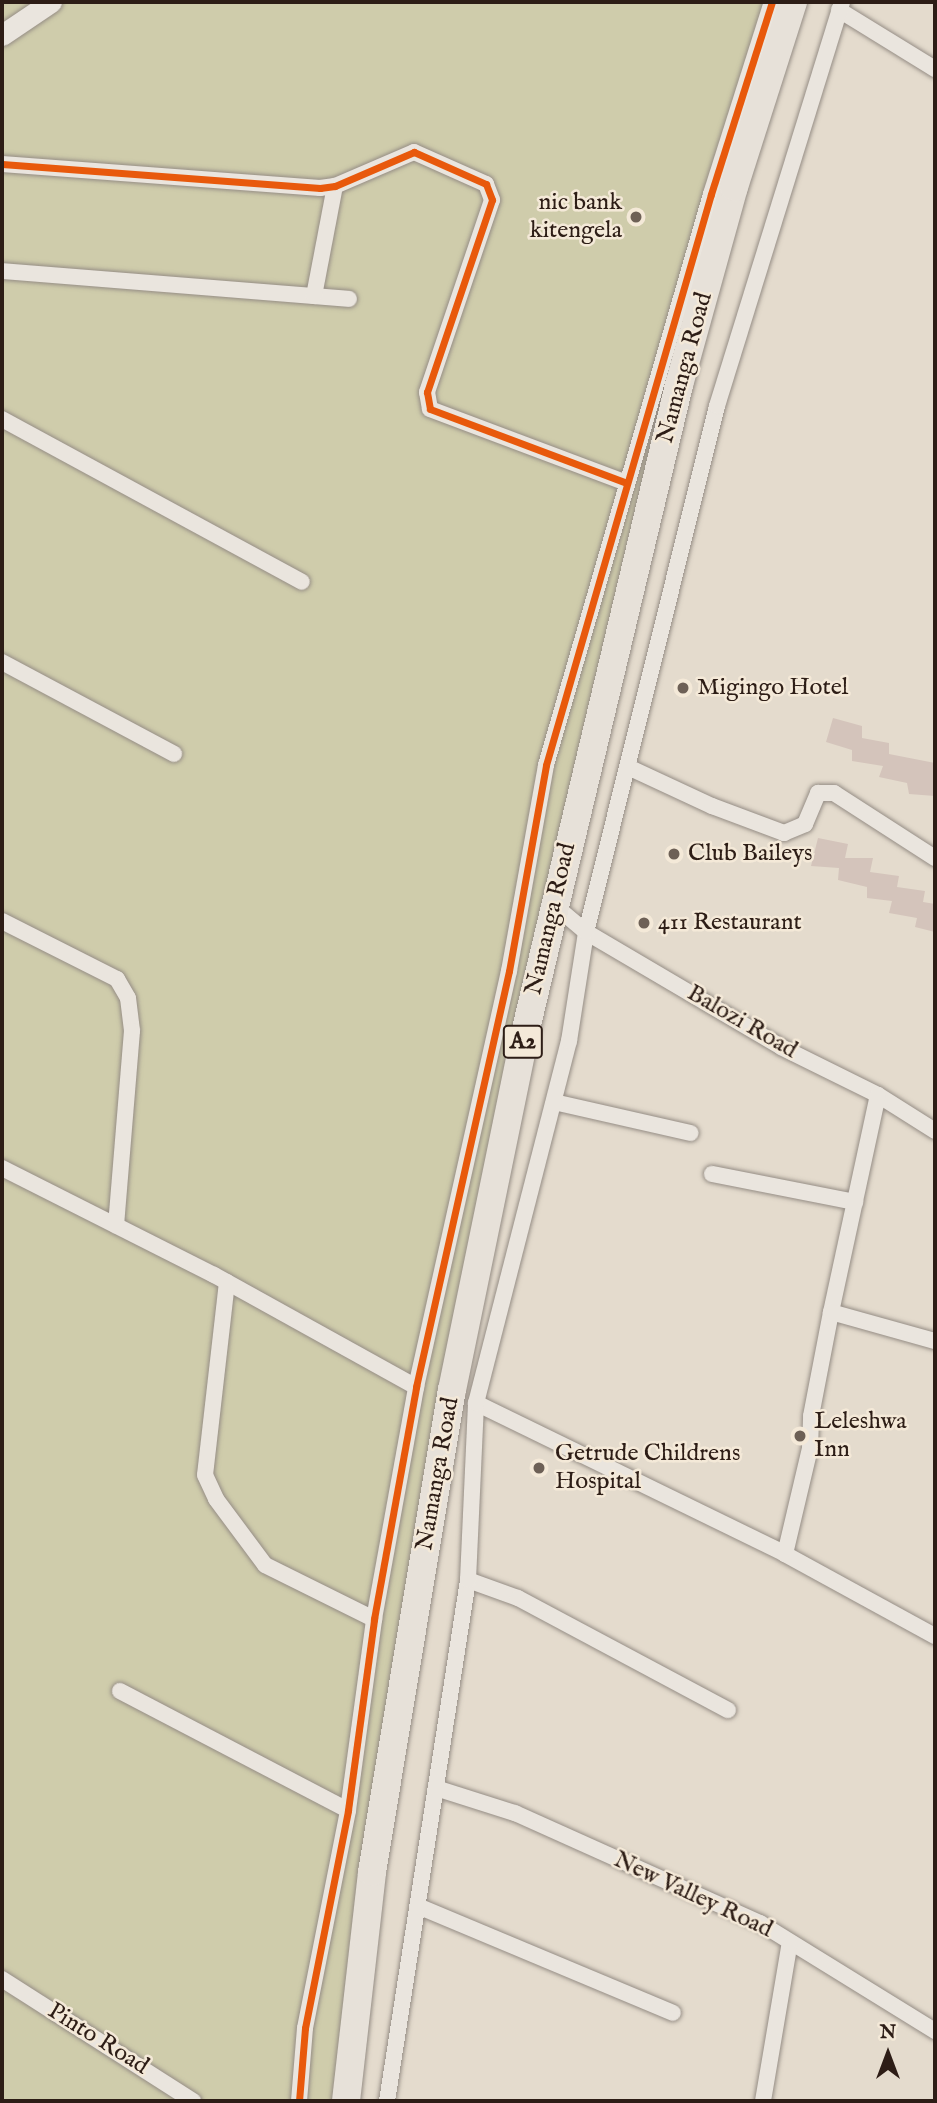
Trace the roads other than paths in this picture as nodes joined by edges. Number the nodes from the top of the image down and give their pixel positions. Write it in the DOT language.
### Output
graph roads {
  1 [pos="51,2"];
  2 [pos="772,2"];
  3 [pos="793,2"];
  4 [pos="841,6"];
  5 [pos="2,35"];
  6 [pos="935,69"];
  7 [pos="2,164"];
  8 [pos="335,186"];
  9 [pos="2,271"];
  10 [pos="314,296"];
  11 [pos="349,299"];
  12 [pos="2,419"];
  13 [pos="627,483"];
  14 [pos="302,582"];
  15 [pos="2,662"];
  16 [pos="174,754"];
  17 [pos="628,767"];
  18 [pos="935,858"];
  19 [pos="554,905"];
  20 [pos="2,921"];
  21 [pos="586,932"];
  22 [pos="878,1095"];
  23 [pos="554,1102"];
  24 [pos="935,1130"];
  25 [pos="691,1133"];
  26 [pos="2,1168"];
  27 [pos="712,1174"];
  28 [pos="855,1202"];
  29 [pos="116,1226"];
  30 [pos="227,1282"];
  31 [pos="831,1312"];
  32 [pos="935,1341"];
  33 [pos="416,1387"];
  34 [pos="476,1403"];
  35 [pos="785,1554"];
  36 [pos="468,1580"];
  37 [pos="374,1619"];
  38 [pos="935,1636"];
  39 [pos="120,1692"];
  40 [pos="729,1710"];
  41 [pos="436,1788"];
  42 [pos="348,1810"];
  43 [pos="420,1907"];
  44 [pos="790,1942"];
  45 [pos="2,1979"];
  46 [pos="673,2013"];
  47 [pos="935,2031"];
  48 [pos="193,2101"];
  49 [pos="299,2101"];
  50 [pos="346,2101"];
  51 [pos="387,2101"];
  52 [pos="763,2101"];
  1 -- 5 [label="street"];
  2 -- 13 [label="street"];
  3 -- 19 [label="highway, Namanga Road / A2"];
  4 -- 6 [label="street"];
  4 -- 17 [label="street"];
  7 -- 8 [label="street"];
  8 -- 10 [label="street"];
  8 -- 13 [label="street"];
  9 -- 10 [label="street"];
  10 -- 11 [label="street"];
  12 -- 14 [label="street"];
  13 -- 33 [label="street"];
  15 -- 16 [label="street"];
  17 -- 18 [label="street"];
  17 -- 21 [label="street"];
  19 -- 21 [label="street, Balozi Road"];
  19 -- 50 [label="highway, Namanga Road / A2"];
  20 -- 29 [label="street"];
  21 -- 22 [label="street, Balozi Road"];
  21 -- 23 [label="street"];
  22 -- 24 [label="street, Balozi Road"];
  22 -- 28 [label="street"];
  23 -- 25 [label="street"];
  23 -- 34 [label="street"];
  26 -- 29 [label="street"];
  27 -- 28 [label="street"];
  28 -- 31 [label="street"];
  29 -- 30 [label="street"];
  30 -- 33 [label="street"];
  30 -- 37 [label="street"];
  31 -- 32 [label="street"];
  31 -- 35 [label="street"];
  33 -- 37 [label="street"];
  34 -- 35 [label="street"];
  34 -- 36 [label="street"];
  35 -- 38 [label="street"];
  36 -- 40 [label="street"];
  36 -- 41 [label="street"];
  37 -- 42 [label="street"];
  39 -- 42 [label="street"];
  41 -- 43 [label="street"];
  41 -- 44 [label="street, New Valley Road"];
  42 -- 49 [label="street"];
  43 -- 46 [label="street"];
  43 -- 51 [label="street"];
  44 -- 47 [label="street, New Valley Road"];
  44 -- 52 [label="street"];
  45 -- 48 [label="street, Pinto Road"];
}
